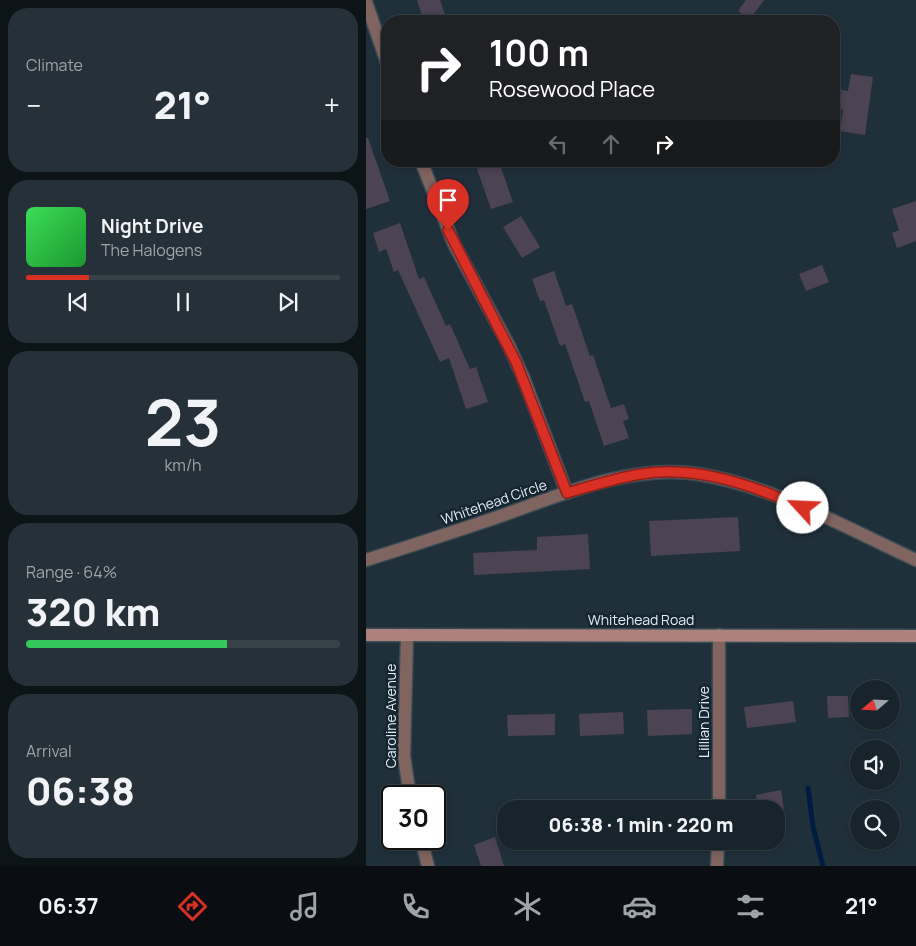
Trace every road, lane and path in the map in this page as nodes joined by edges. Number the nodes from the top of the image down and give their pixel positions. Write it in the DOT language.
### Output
graph roads {
  1 [pos="366,2"];
  2 [pos="381,46"];
  3 [pos="424,167"];
  4 [pos="567,493"];
  5 [pos="366,560"];
  6 [pos="916,560"];
  7 [pos="366,635"];
  8 [pos="407,635"];
  9 [pos="719,635"];
  10 [pos="916,636"];
  11 [pos="408,785"];
  12 [pos="718,800"];
  13 [pos="424,850"];
  14 [pos="718,850"];
  15 [pos="428,866"];
  16 [pos="717,866"];
  1 -- 2 [label="street"];
  3 -- 4 [label="street"];
  4 -- 5 [label="street, Whitehead Circle"];
  4 -- 6 [label="street, Whitehead Circle"];
  7 -- 8 [label="main road, Whitehead Road"];
  8 -- 9 [label="main road, Whitehead Road"];
  8 -- 11 [label="street, Caroline Avenue"];
  9 -- 10 [label="main road, Whitehead Road"];
  9 -- 12 [label="street, Lillian Drive"];
  13 -- 15 [label="street"];
  14 -- 16 [label="street"];
}
